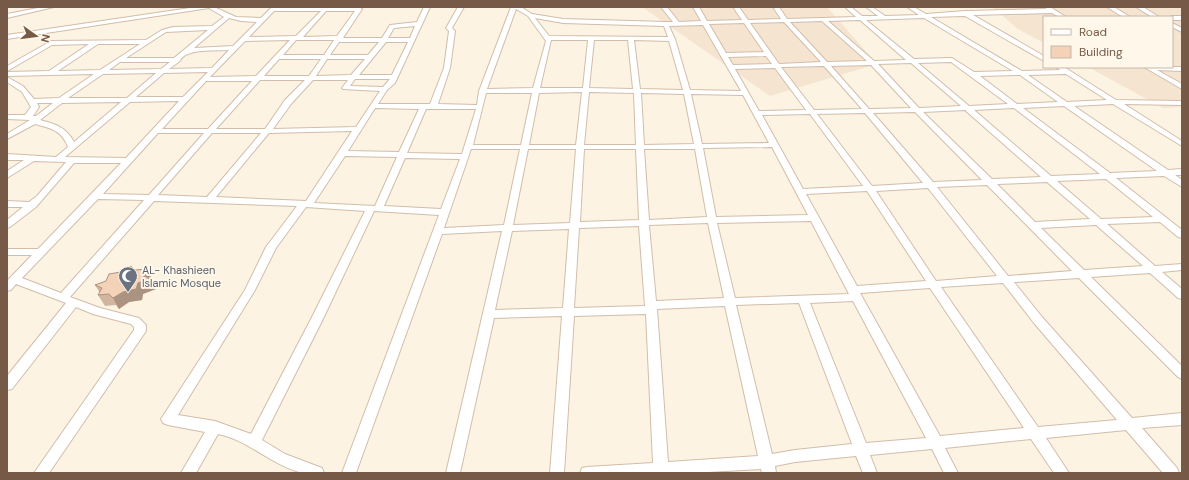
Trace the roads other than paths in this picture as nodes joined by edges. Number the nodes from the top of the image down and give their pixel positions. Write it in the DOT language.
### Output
graph roads {
  1 [pos="51,7"];
  2 [pos="209,7"];
  3 [pos="427,7"];
  4 [pos="461,7"];
  5 [pos="514,7"];
  6 [pos="517,7"];
  7 [pos="664,7"];
  8 [pos="696,7"];
  9 [pos="736,7"];
  10 [pos="776,7"];
  11 [pos="848,7"];
  12 [pos="870,7"];
  13 [pos="910,7"];
  14 [pos="972,7"];
  15 [pos="989,7"];
  16 [pos="1046,7"];
  17 [pos="1110,7"];
  18 [pos="1139,7"];
  19 [pos="274,8"];
  20 [pos="325,9"];
  21 [pos="1016,9"];
  22 [pos="996,11"];
  23 [pos="1052,11"];
  24 [pos="982,12"];
  25 [pos="964,13"];
  26 [pos="530,15"];
  27 [pos="7,16"];
  28 [pos="926,16"];
  29 [pos="1061,16"];
  30 [pos="1125,16"];
  31 [pos="1154,16"];
  32 [pos="227,17"];
  33 [pos="883,17"];
  34 [pos="863,18"];
  35 [pos="823,19"];
  36 [pos="262,20"];
  37 [pos="785,20"];
  38 [pos="744,21"];
  39 [pos="677,23"];
  40 [pos="704,23"];
  41 [pos="419,24"];
  42 [pos="666,24"];
  43 [pos="1173,26"];
  44 [pos="215,28"];
  45 [pos="1182,30"];
  46 [pos="7,37"];
  47 [pos="296,38"];
  48 [pos="548,38"];
  49 [pos="245,39"];
  50 [pos="339,39"];
  51 [pos="591,39"];
  52 [pos="672,39"];
  53 [pos="384,40"];
  54 [pos="412,40"];
  55 [pos="631,40"];
  56 [pos="98,42"];
  57 [pos="148,42"];
  58 [pos="236,48"];
  59 [pos="190,50"];
  60 [pos="768,54"];
  61 [pos="724,55"];
  62 [pos="326,57"];
  63 [pos="369,57"];
  64 [pos="1043,57"];
  65 [pos="277,58"];
  66 [pos="119,60"];
  67 [pos="178,60"];
  68 [pos="914,61"];
  69 [pos="872,62"];
  70 [pos="826,65"];
  71 [pos="777,66"];
  72 [pos="731,67"];
  73 [pos="1061,68"];
  74 [pos="1150,68"];
  75 [pos="7,70"];
  76 [pos="214,70"];
  77 [pos="165,71"];
  78 [pos="102,72"];
  79 [pos="1067,72"];
  80 [pos="51,73"];
  81 [pos="1021,73"];
  82 [pos="7,74"];
  83 [pos="973,74"];
  84 [pos="395,77"];
  85 [pos="353,78"];
  86 [pos="204,79"];
  87 [pos="258,79"];
  88 [pos="310,79"];
  89 [pos="9,82"];
  90 [pos="1182,87"];
  91 [pos="385,89"];
  92 [pos="587,90"];
  93 [pos="483,91"];
  94 [pos="536,91"];
  95 [pos="637,91"];
  96 [pos="687,91"];
  97 [pos="746,93"];
  98 [pos="185,99"];
  99 [pos="130,100"];
  100 [pos="33,101"];
  101 [pos="60,101"];
  102 [pos="1115,102"];
  103 [pos="1182,103"];
  104 [pos="1065,104"];
  105 [pos="373,106"];
  106 [pos="423,107"];
  107 [pos="434,107"];
  108 [pos="480,107"];
  109 [pos="1016,107"];
  110 [pos="969,109"];
  111 [pos="917,110"];
  112 [pos="868,111"];
  113 [pos="757,113"];
  114 [pos="812,113"];
  115 [pos="7,117"];
  116 [pos="33,119"];
  117 [pos="358,129"];
  118 [pos="155,131"];
  119 [pos="267,131"];
  120 [pos="209,132"];
  121 [pos="7,137"];
  122 [pos="1182,144"];
  123 [pos="774,145"];
  124 [pos="699,146"];
  125 [pos="524,147"];
  126 [pos="580,147"];
  127 [pos="640,147"];
  128 [pos="72,148"];
  129 [pos="466,152"];
  130 [pos="343,153"];
  131 [pos="401,155"];
  132 [pos="7,157"];
  133 [pos="33,158"];
  134 [pos="58,160"];
  135 [pos="72,160"];
  136 [pos="128,161"];
  137 [pos="1165,172"];
  138 [pos="1182,172"];
  139 [pos="7,175"];
  140 [pos="1107,175"];
  141 [pos="1049,178"];
  142 [pos="989,182"];
  143 [pos="930,184"];
  144 [pos="1182,184"];
  145 [pos="870,188"];
  146 [pos="800,192"];
  147 [pos="96,196"];
  148 [pos="152,197"];
  149 [pos="209,200"];
  150 [pos="7,204"];
  151 [pos="306,204"];
  152 [pos="33,205"];
  153 [pos="375,208"];
  154 [pos="443,212"];
  155 [pos="814,218"];
  156 [pos="1162,219"];
  157 [pos="712,220"];
  158 [pos="1100,222"];
  159 [pos="644,223"];
  160 [pos="7,225"];
  161 [pos="1033,225"];
  162 [pos="575,226"];
  163 [pos="508,228"];
  164 [pos="437,231"];
  165 [pos="1179,231"];
  166 [pos="7,252"];
  167 [pos="40,252"];
  168 [pos="1182,267"];
  169 [pos="1153,269"];
  170 [pos="1080,274"];
  171 [pos="1004,279"];
  172 [pos="11,283"];
  173 [pos="933,284"];
  174 [pos="855,293"];
  175 [pos="1182,295"];
  176 [pos="803,299"];
  177 [pos="68,301"];
  178 [pos="730,302"];
  179 [pos="651,307"];
  180 [pos="569,313"];
  181 [pos="489,314"];
  182 [pos="1182,374"];
  183 [pos="7,385"];
  184 [pos="1182,419"];
  185 [pos="1128,424"];
  186 [pos="215,427"];
  187 [pos="1034,433"];
  188 [pos="254,442"];
  189 [pos="936,443"];
  190 [pos="861,450"];
  191 [pos="768,467"];
  192 [pos="661,471"];
  193 [pos="41,473"];
  194 [pos="188,473"];
  195 [pos="317,473"];
  196 [pos="349,473"];
  197 [pos="453,473"];
  198 [pos="557,473"];
  199 [pos="587,473"];
  200 [pos="870,473"];
  201 [pos="951,473"];
  202 [pos="1062,473"];
  203 [pos="1172,473"];
  1 -- 27 [label="street"];
  2 -- 32 [label="street"];
  2 -- 46 [label="street"];
  3 -- 41 [label="street"];
  4 -- 107 [label="street"];
  5 -- 93 [label="street"];
  6 -- 26 [label="street"];
  7 -- 39 [label="street"];
  8 -- 40 [label="street"];
  9 -- 38 [label="street"];
  10 -- 37 [label="street"];
  11 -- 34 [label="street"];
  12 -- 33 [label="street"];
  13 -- 28 [label="street"];
  14 -- 24 [label="street"];
  15 -- 22 [label="street"];
  16 -- 23 [label="street"];
  17 -- 30 [label="street"];
  18 -- 31 [label="street"];
  19 -- 20 [label="street"];
  19 -- 36 [label="street"];
  20 -- 47 [label="street"];
  20 -- 50 [label="street"];
  21 -- 22 [label="street"];
  21 -- 23 [label="street"];
  22 -- 24 [label="street"];
  23 -- 29 [label="street"];
  24 -- 25 [label="street"];
  25 -- 28 [label="street"];
  25 -- 64 [label="street"];
  26 -- 42 [label="street"];
  26 -- 48 [label="street"];
  28 -- 33 [label="street"];
  28 -- 81 [label="street"];
  32 -- 36 [label="street"];
  32 -- 44 [label="street"];
  33 -- 34 [label="street"];
  34 -- 35 [label="street"];
  34 -- 68 [label="street"];
  35 -- 37 [label="street"];
  35 -- 69 [label="street"];
  36 -- 49 [label="street"];
  37 -- 38 [label="street"];
  37 -- 70 [label="street"];
  38 -- 40 [label="street"];
  38 -- 60 [label="street"];
  39 -- 40 [label="street"];
  39 -- 42 [label="street"];
  40 -- 61 [label="street"];
  41 -- 53 [label="street"];
  41 -- 54 [label="street"];
  42 -- 52 [label="street"];
  43 -- 45 [label="street"];
  44 -- 57 [label="street"];
  44 -- 59 [label="street"];
  47 -- 49 [label="street"];
  47 -- 50 [label="street"];
  47 -- 65 [label="street"];
  48 -- 51 [label="street"];
  48 -- 94 [label="street"];
  49 -- 58 [label="street"];
  50 -- 53 [label="street"];
  50 -- 62 [label="street"];
  51 -- 55 [label="street"];
  51 -- 92 [label="street"];
  52 -- 55 [label="street"];
  52 -- 96 [label="street"];
  53 -- 54 [label="street"];
  53 -- 63 [label="street"];
  54 -- 84 [label="street"];
  55 -- 95 [label="street"];
  56 -- 57 [label="street"];
  56 -- 75 [label="street"];
  56 -- 80 [label="street"];
  57 -- 66 [label="street"];
  58 -- 59 [label="street"];
  58 -- 76 [label="street"];
  59 -- 67 [label="street"];
  60 -- 61 [label="street"];
  60 -- 71 [label="street"];
  61 -- 72 [label="street"];
  62 -- 63 [label="street"];
  62 -- 65 [label="street"];
  62 -- 88 [label="street"];
  63 -- 85 [label="street"];
  65 -- 87 [label="street"];
  66 -- 67 [label="street"];
  66 -- 78 [label="street"];
  67 -- 77 [label="street"];
  68 -- 69 [label="street"];
  68 -- 83 [label="street"];
  68 -- 110 [label="street"];
  69 -- 70 [label="street"];
  69 -- 111 [label="street"];
  70 -- 71 [label="street"];
  70 -- 112 [label="street"];
  71 -- 72 [label="street"];
  71 -- 114 [label="street"];
  72 -- 97 [label="street"];
  73 -- 79 [label="street"];
  74 -- 90 [label="street"];
  76 -- 77 [label="street"];
  76 -- 86 [label="street"];
  77 -- 78 [label="street"];
  77 -- 99 [label="street"];
  78 -- 80 [label="street"];
  78 -- 101 [label="street"];
  79 -- 81 [label="street"];
  79 -- 102 [label="street"];
  80 -- 82 [label="street"];
  81 -- 83 [label="street"];
  81 -- 104 [label="street"];
  83 -- 109 [label="street"];
  84 -- 85 [label="street"];
  84 -- 91 [label="street"];
  85 -- 88 [label="street"];
  85 -- 91 [label="street"];
  86 -- 87 [label="street"];
  86 -- 98 [label="street"];
  87 -- 88 [label="street"];
  87 -- 120 [label="street"];
  88 -- 119 [label="street"];
  89 -- 100 [label="street"];
  91 -- 105 [label="street"];
  92 -- 94 [label="street"];
  92 -- 95 [label="street"];
  92 -- 126 [label="street"];
  93 -- 94 [label="street"];
  93 -- 108 [label="street"];
  94 -- 125 [label="street"];
  95 -- 96 [label="street"];
  95 -- 127 [label="street"];
  96 -- 97 [label="street"];
  96 -- 124 [label="street"];
  97 -- 113 [label="street"];
  98 -- 99 [label="street"];
  98 -- 118 [label="street"];
  99 -- 101 [label="street"];
  99 -- 128 [label="street"];
  100 -- 101 [label="street"];
  100 -- 116 [label="street"];
  101 -- 116 [label="street"];
  102 -- 103 [label="street"];
  102 -- 104 [label="street"];
  102 -- 122 [label="street"];
  104 -- 109 [label="street"];
  104 -- 137 [label="street"];
  105 -- 106 [label="street"];
  105 -- 117 [label="street"];
  106 -- 107 [label="street"];
  106 -- 131 [label="street"];
  107 -- 108 [label="street"];
  108 -- 129 [label="street"];
  109 -- 110 [label="street"];
  109 -- 140 [label="street"];
  110 -- 111 [label="street"];
  110 -- 141 [label="street"];
  111 -- 112 [label="street"];
  111 -- 142 [label="street"];
  112 -- 114 [label="street"];
  112 -- 143 [label="street"];
  113 -- 114 [label="street"];
  113 -- 123 [label="street"];
  114 -- 145 [label="street"];
  115 -- 116 [label="street"];
  116 -- 121 [label="street"];
  116 -- 128 [label="street"];
  117 -- 119 [label="street"];
  117 -- 130 [label="street"];
  118 -- 120 [label="street"];
  118 -- 136 [label="street"];
  119 -- 120 [label="street"];
  119 -- 149 [label="street"];
  120 -- 148 [label="street"];
  123 -- 124 [label="street"];
  123 -- 146 [label="street"];
  124 -- 127 [label="street"];
  124 -- 157 [label="street"];
  125 -- 126 [label="street"];
  125 -- 129 [label="street"];
  125 -- 163 [label="street"];
  126 -- 127 [label="street"];
  126 -- 162 [label="street"];
  127 -- 159 [label="street"];
  128 -- 134 [label="street"];
  129 -- 131 [label="street"];
  129 -- 154 [label="street"];
  130 -- 131 [label="street"];
  130 -- 151 [label="street"];
  131 -- 153 [label="street"];
  132 -- 133 [label="street"];
  133 -- 134 [label="street"];
  133 -- 139 [label="street"];
  134 -- 135 [label="street"];
  135 -- 136 [label="street"];
  135 -- 152 [label="street"];
  136 -- 147 [label="street"];
  137 -- 138 [label="street"];
  137 -- 140 [label="street"];
  137 -- 144 [label="street"];
  140 -- 141 [label="street"];
  140 -- 156 [label="street"];
  141 -- 142 [label="street"];
  141 -- 158 [label="street"];
  142 -- 143 [label="street"];
  142 -- 161 [label="street"];
  143 -- 145 [label="street"];
  143 -- 171 [label="street"];
  145 -- 146 [label="street"];
  145 -- 173 [label="street"];
  146 -- 155 [label="street"];
  147 -- 148 [label="street"];
  147 -- 167 [label="street"];
  148 -- 149 [label="street"];
  148 -- 177 [label="street"];
  149 -- 151 [label="street"];
  150 -- 152 [label="street"];
  151 -- 153 [label="street"];
  151 -- 186 [label="street"];
  152 -- 160 [label="street"];
  153 -- 154 [label="street"];
  153 -- 188 [label="street"];
  154 -- 164 [label="street"];
  155 -- 157 [label="street"];
  155 -- 174 [label="street"];
  156 -- 158 [label="street"];
  156 -- 165 [label="street"];
  157 -- 159 [label="street"];
  157 -- 178 [label="street"];
  158 -- 161 [label="street"];
  158 -- 169 [label="street"];
  159 -- 162 [label="street"];
  159 -- 179 [label="street"];
  161 -- 170 [label="street"];
  162 -- 163 [label="street"];
  162 -- 180 [label="street"];
  163 -- 164 [label="street"];
  163 -- 181 [label="street"];
  164 -- 196 [label="street"];
  166 -- 167 [label="street"];
  167 -- 172 [label="street"];
  168 -- 169 [label="street"];
  169 -- 170 [label="street"];
  169 -- 175 [label="street"];
  170 -- 171 [label="street"];
  170 -- 182 [label="street"];
  171 -- 173 [label="street"];
  171 -- 185 [label="street"];
  172 -- 177 [label="street"];
  173 -- 174 [label="street"];
  173 -- 187 [label="street"];
  174 -- 176 [label="street"];
  174 -- 189 [label="street"];
  176 -- 178 [label="street"];
  176 -- 190 [label="street"];
  177 -- 183 [label="street"];
  177 -- 193 [label="street"];
  178 -- 179 [label="street"];
  178 -- 191 [label="street"];
  179 -- 180 [label="street"];
  179 -- 192 [label="street"];
  180 -- 181 [label="street"];
  180 -- 198 [label="street"];
  181 -- 197 [label="street"];
  184 -- 185 [label="street"];
  185 -- 187 [label="street"];
  185 -- 203 [label="street"];
  186 -- 188 [label="street"];
  186 -- 194 [label="street"];
  187 -- 189 [label="street"];
  187 -- 202 [label="street"];
  188 -- 195 [label="street"];
  189 -- 190 [label="street"];
  189 -- 201 [label="street"];
  190 -- 191 [label="street"];
  190 -- 200 [label="street"];
  191 -- 192 [label="street"];
  192 -- 199 [label="street"];
}
